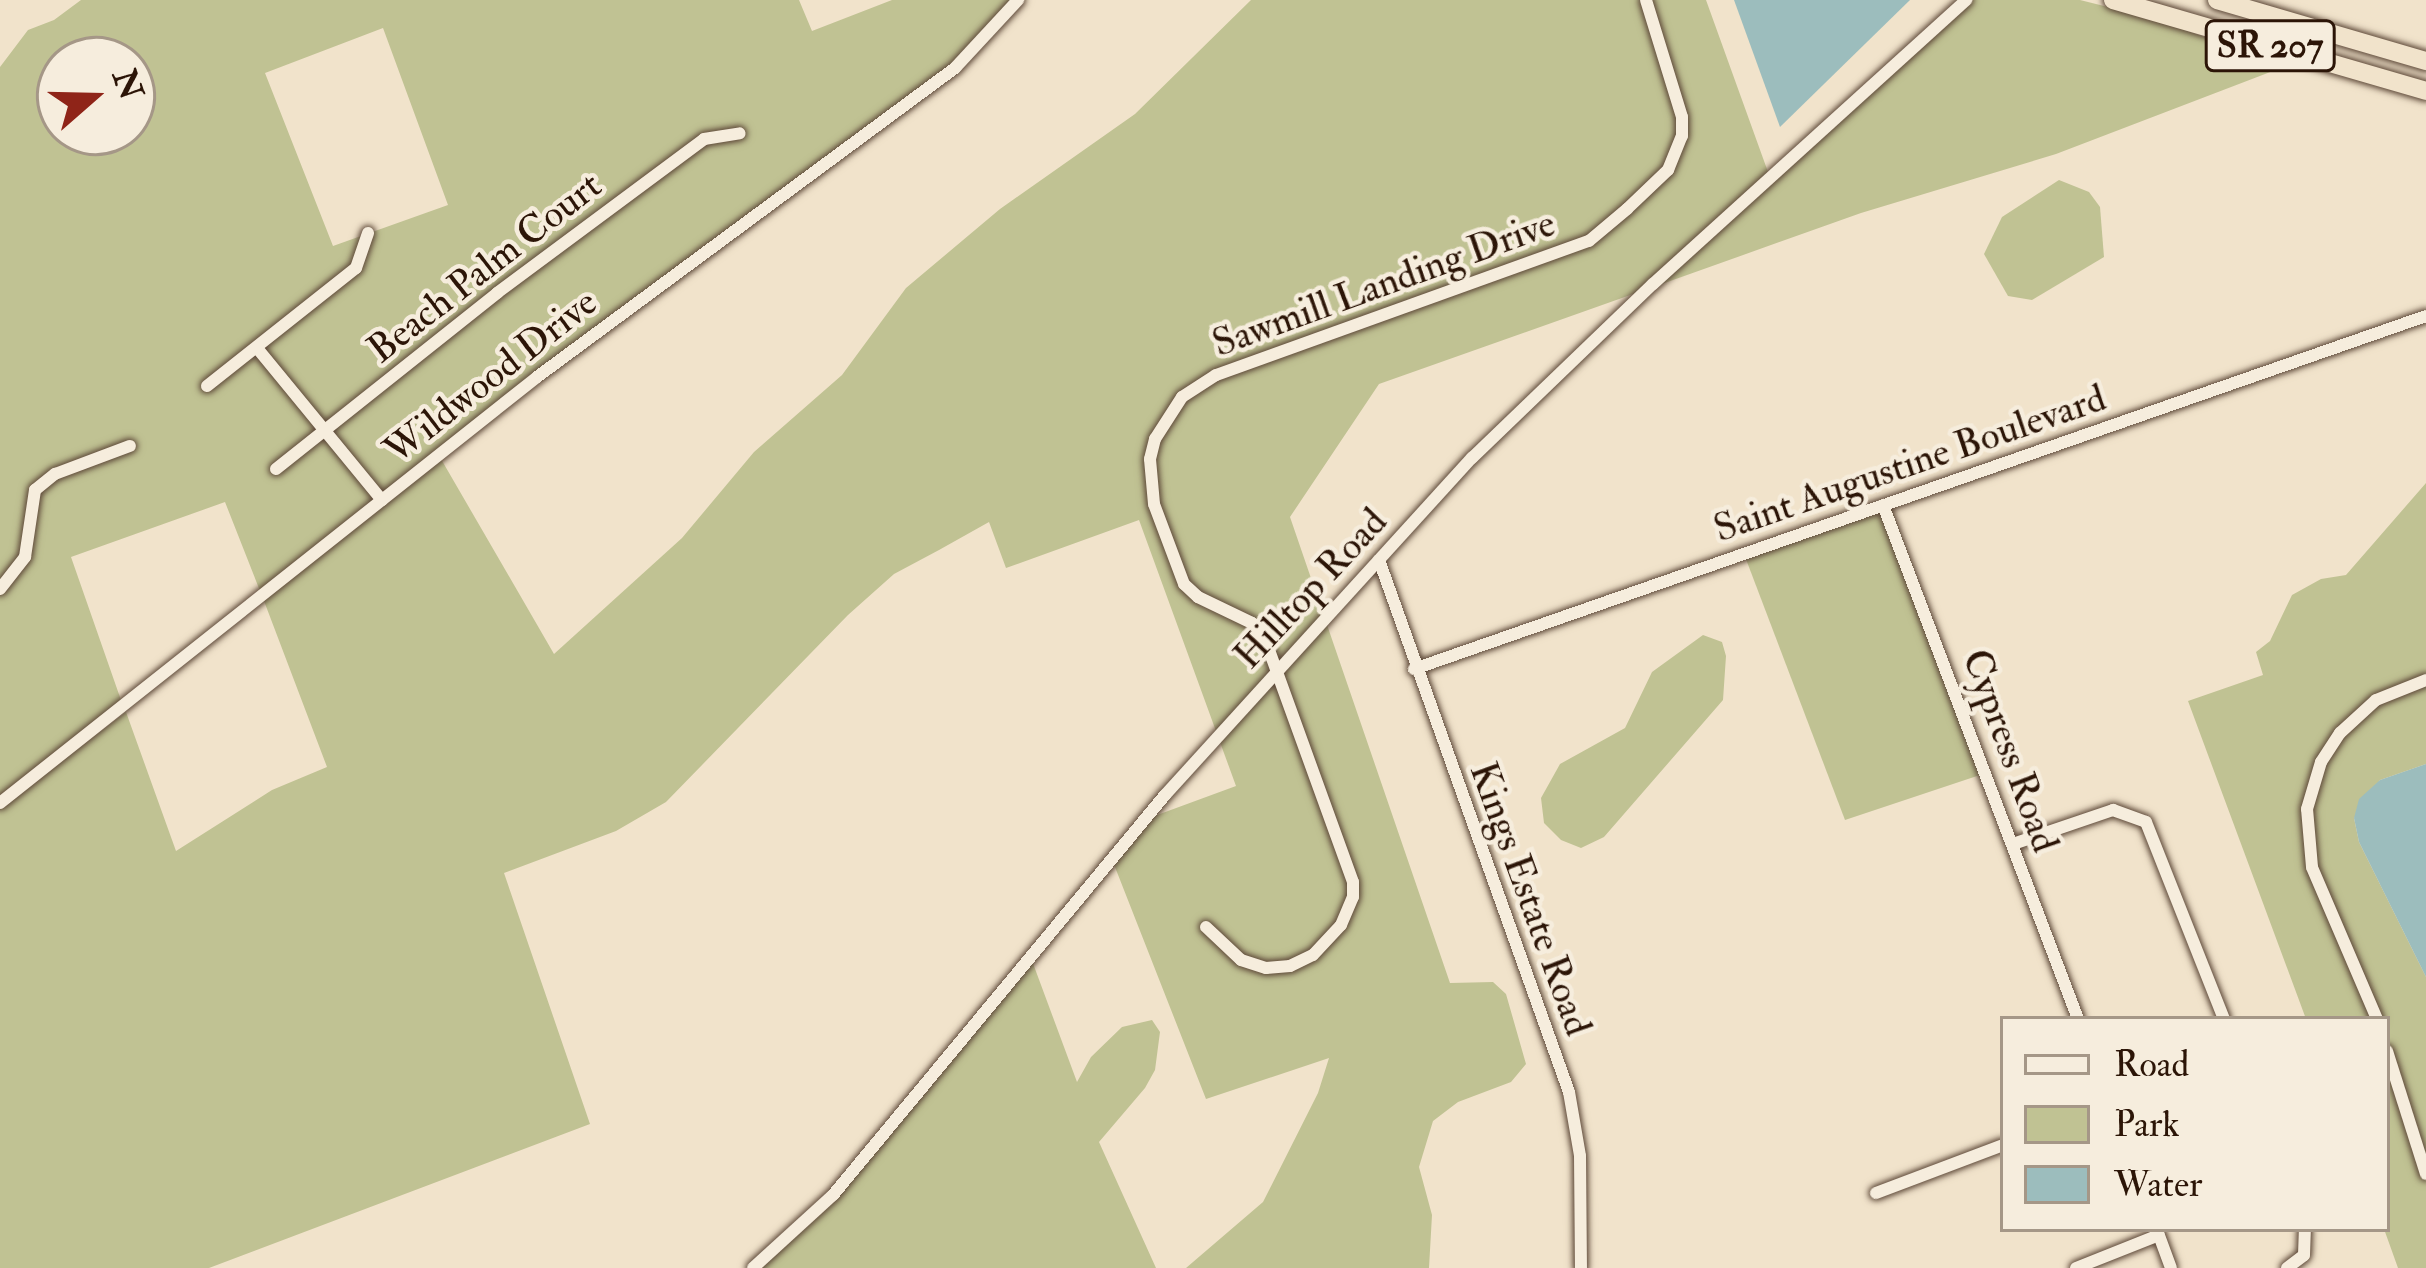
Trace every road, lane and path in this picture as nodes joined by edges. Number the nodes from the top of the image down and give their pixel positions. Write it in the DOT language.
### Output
graph roads {
  1 [pos="1018,0"];
  2 [pos="1646,0"];
  3 [pos="1966,0"];
  4 [pos="2114,0"];
  5 [pos="2217,0"];
  6 [pos="2426,61"];
  7 [pos="2426,92"];
  8 [pos="740,133"];
  9 [pos="368,232"];
  10 [pos="2426,316"];
  11 [pos="257,348"];
  12 [pos="207,386"];
  13 [pos="325,431"];
  14 [pos="130,446"];
  15 [pos="276,469"];
  16 [pos="382,500"];
  17 [pos="1883,506"];
  18 [pos="1379,560"];
  19 [pos="0,589"];
  20 [pos="1280,669"];
  21 [pos="1414,669"];
  22 [pos="2426,680"];
  23 [pos="0,802"];
  24 [pos="2013,844"];
  25 [pos="1206,927"];
  26 [pos="2077,1016"];
  27 [pos="2223,1016"];
  28 [pos="2376,1016"];
  29 [pos="2390,1065"];
  30 [pos="2000,1146"];
  31 [pos="2426,1174"];
  32 [pos="1876,1192"];
  33 [pos="2158,1232"];
  34 [pos="2305,1232"];
  35 [pos="754,1268"];
  36 [pos="1581,1268"];
  37 [pos="2076,1268"];
  38 [pos="2170,1268"];
  39 [pos="2287,1268"];
  1 -- 16 [label="street, Wildwood Drive"];
  2 -- 20 [label="street, Sawmill Landing Drive"];
  3 -- 18 [label="street, Hilltop Road"];
  4 -- 7 [label="highway, SR 207"];
  5 -- 6 [label="highway, SR 207"];
  8 -- 13 [label="street, Beach Palm Court"];
  9 -- 11 [label="street"];
  10 -- 17 [label="street, Saint Augustine Boulevard"];
  11 -- 12 [label="street"];
  11 -- 13 [label="street"];
  13 -- 15 [label="street, Beach Palm Court"];
  13 -- 16 [label="street"];
  14 -- 19 [label="street"];
  16 -- 23 [label="street, Wildwood Drive"];
  17 -- 21 [label="street, Saint Augustine Boulevard"];
  17 -- 24 [label="street, Cypress Road"];
  18 -- 20 [label="street, Hilltop Road"];
  18 -- 21 [label="street, Kings Estate Road"];
  20 -- 25 [label="street, Sawmill Landing Drive"];
  20 -- 35 [label="street, Hilltop Road"];
  21 -- 36 [label="street, Kings Estate Road"];
  22 -- 28 [label="street"];
  24 -- 26 [label="street, Cypress Road"];
  24 -- 27 [label="street"];
  29 -- 31 [label="street"];
  30 -- 32 [label="street"];
  33 -- 37 [label="street"];
  33 -- 38 [label="street"];
  34 -- 39 [label="street"];
}
